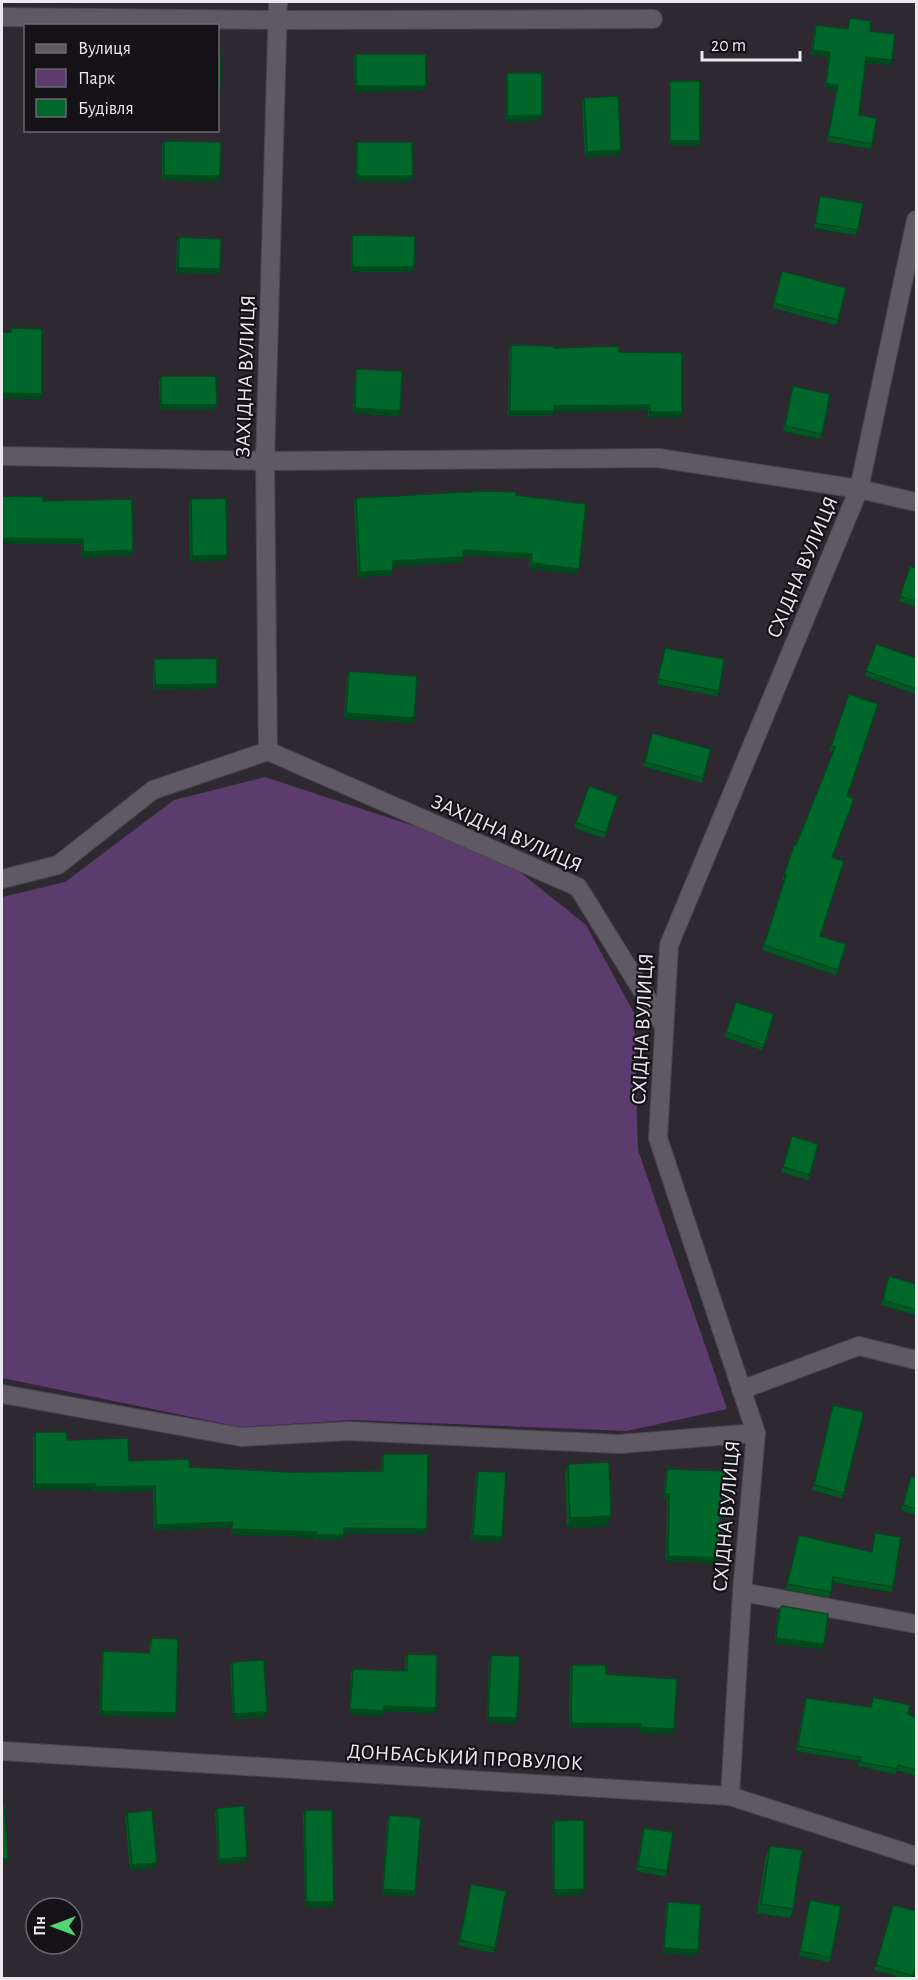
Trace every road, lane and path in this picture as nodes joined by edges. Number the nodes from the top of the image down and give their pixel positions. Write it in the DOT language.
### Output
graph roads {
  1 [pos="278,2"];
  2 [pos="2,17"];
  3 [pos="653,19"];
  4 [pos="278,20"];
  5 [pos="916,220"];
  6 [pos="2,456"];
  7 [pos="265,461"];
  8 [pos="859,489"];
  9 [pos="916,502"];
  10 [pos="268,751"];
  11 [pos="2,879"];
  12 [pos="664,1026"];
  13 [pos="916,1360"];
  14 [pos="741,1390"];
  15 [pos="2,1395"];
  16 [pos="756,1433"];
  17 [pos="742,1592"];
  18 [pos="916,1624"];
  19 [pos="2,1751"];
  20 [pos="730,1796"];
  21 [pos="916,1856"];
  1 -- 4 [label="street, ЗАХІДНА ВУЛИЦЯ"];
  2 -- 4 [label="street"];
  3 -- 4 [label="street"];
  4 -- 7 [label="street, ЗАХІДНА ВУЛИЦЯ"];
  5 -- 8 [label="street, СХІДНА ВУЛИЦЯ"];
  6 -- 7 [label="street"];
  7 -- 8 [label="street"];
  7 -- 10 [label="street, ЗАХІДНА ВУЛИЦЯ"];
  8 -- 9 [label="street"];
  8 -- 12 [label="street, СХІДНА ВУЛИЦЯ"];
  10 -- 11 [label="street"];
  10 -- 12 [label="street, ЗАХІДНА ВУЛИЦЯ"];
  12 -- 14 [label="street, СХІДНА ВУЛИЦЯ"];
  13 -- 14 [label="street"];
  14 -- 16 [label="street, СХІДНА ВУЛИЦЯ"];
  15 -- 16 [label="street"];
  16 -- 17 [label="street, СХІДНА ВУЛИЦЯ"];
  17 -- 18 [label="street"];
  17 -- 20 [label="street, СХІДНА ВУЛИЦЯ"];
  19 -- 20 [label="street, ДОНБАСЬКИЙ ПРОВУЛОК"];
  20 -- 21 [label="street, ДОНБАСЬКИЙ ПРОВУЛОК"];
}
